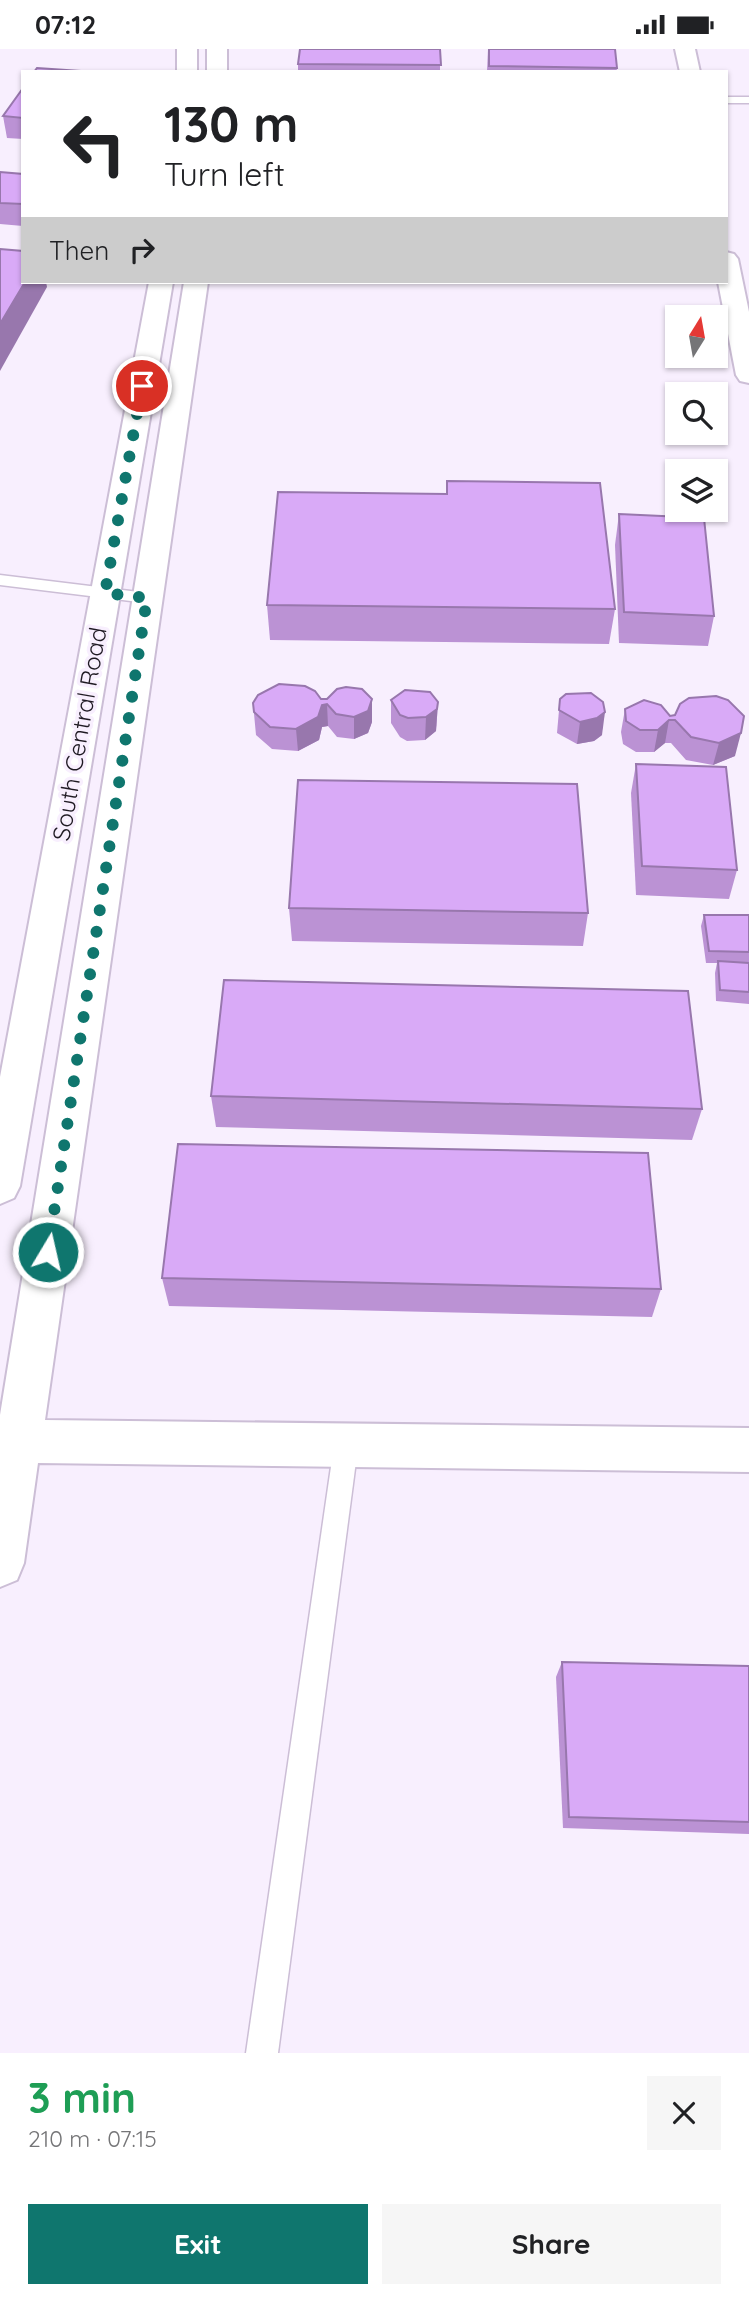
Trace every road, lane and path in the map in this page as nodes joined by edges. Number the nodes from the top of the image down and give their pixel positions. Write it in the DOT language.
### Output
graph roads {
  1 [pos="187,49"];
  2 [pos="217,49"];
  3 [pos="685,49"];
  4 [pos="187,70"];
  5 [pos="217,70"];
  6 [pos="690,70"];
  7 [pos="728,100"];
  8 [pos="749,100"];
  9 [pos="728,269"];
  10 [pos="161,284"];
  11 [pos="196,284"];
  12 [pos="749,375"];
  13 [pos="0,580"];
  14 [pos="105,593"];
  15 [pos="147,598"];
  16 [pos="0,1187"];
  17 [pos="9,1442"];
  18 [pos="346,1446"];
  19 [pos="749,1450"];
  20 [pos="0,1563"];
  21 [pos="262,2053"];
  1 -- 4 [label="street"];
  2 -- 5 [label="street"];
  3 -- 6 [label="street"];
  7 -- 8 [label="lane"];
  9 -- 12 [label="street"];
  10 -- 14 [label="street, South Central Road"];
  11 -- 15 [label="street, South Central Road"];
  13 -- 14 [label="lane"];
  14 -- 15 [label="lane"];
  14 -- 16 [label="street, South Central Road"];
  15 -- 17 [label="street, South Central Road"];
  17 -- 18 [label="street"];
  17 -- 20 [label="street, South Central Road"];
  18 -- 19 [label="street"];
  18 -- 21 [label="lane"];
}
